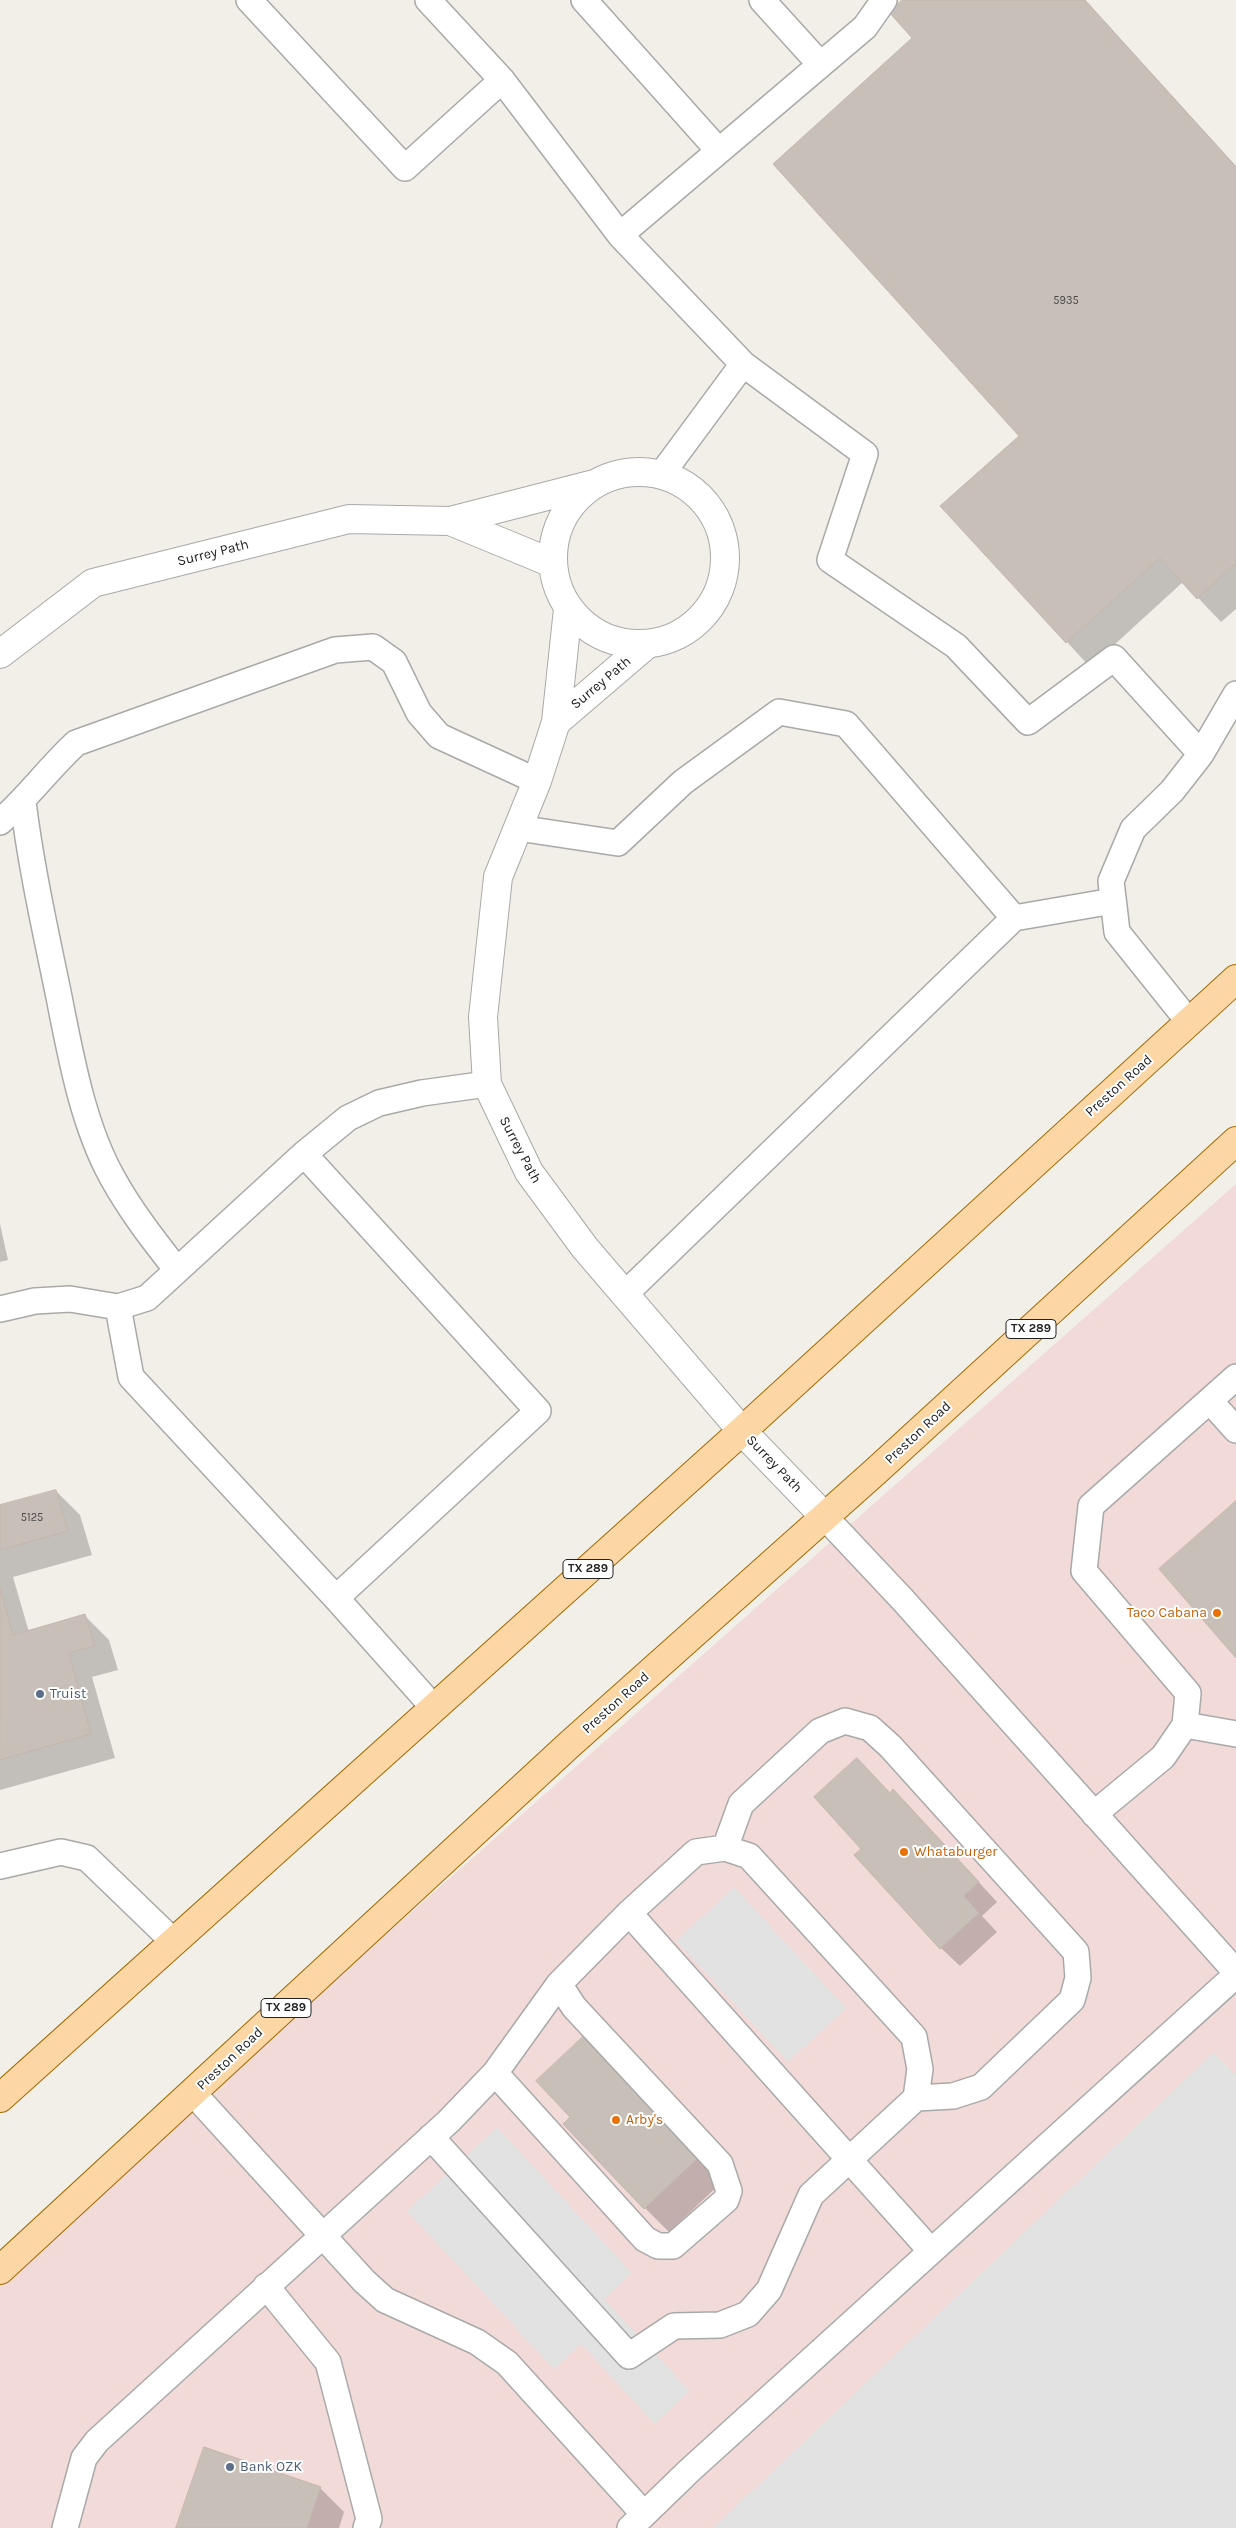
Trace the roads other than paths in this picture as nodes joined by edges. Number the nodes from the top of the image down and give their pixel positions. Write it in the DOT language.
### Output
graph roads {
  1 [pos="249,0"];
  2 [pos="428,0"];
  3 [pos="584,0"];
  4 [pos="762,0"];
  5 [pos="884,0"];
  6 [pos="820,64"];
  7 [pos="502,80"];
  8 [pos="719,151"];
  9 [pos="620,235"];
  10 [pos="743,364"];
  11 [pos="661,475"];
  12 [pos="594,484"];
  13 [pos="450,521"];
  14 [pos="552,563"];
  15 [pos="568,609"];
  16 [pos="646,645"];
  17 [pos="0,654"];
  18 [pos="1236,694"];
  19 [pos="556,722"];
  20 [pos="1200,754"];
  21 [pos="537,781"];
  22 [pos="23,802"];
  23 [pos="0,822"];
  24 [pos="518,828"];
  25 [pos="1113,901"];
  26 [pos="1014,918"];
  27 [pos="1236,979"];
  28 [pos="1189,1022"];
  29 [pos="486,1084"];
  30 [pos="1236,1141"];
  31 [pos="304,1154"];
  32 [pos="177,1270"];
  33 [pos="625,1294"];
  34 [pos="118,1307"];
  35 [pos="0,1309"];
  36 [pos="1236,1377"];
  37 [pos="1210,1401"];
  38 [pos="1236,1430"];
  39 [pos="742,1431"];
  40 [pos="824,1516"];
  41 [pos="336,1598"];
  42 [pos="434,1708"];
  43 [pos="1185,1725"];
  44 [pos="1236,1734"];
  45 [pos="1094,1814"];
  46 [pos="725,1848"];
  47 [pos="0,1866"];
  48 [pos="629,1913"];
  49 [pos="174,1942"];
  50 [pos="1236,1973"];
  51 [pos="559,1984"];
  52 [pos="495,2073"];
  53 [pos="193,2093"];
  54 [pos="0,2098"];
  55 [pos="916,2098"];
  56 [pos="431,2137"];
  57 [pos="850,2162"];
  58 [pos="322,2235"];
  59 [pos="931,2251"];
  60 [pos="0,2270"];
  61 [pos="266,2286"];
  62 [pos="637,2521"];
  63 [pos="65,2528"];
  64 [pos="366,2528"];
  1 -- 7 [label="lane"];
  2 -- 7 [label="lane"];
  3 -- 8 [label="lane"];
  4 -- 6 [label="lane"];
  5 -- 6 [label="lane"];
  6 -- 8 [label="lane"];
  7 -- 9 [label="lane"];
  8 -- 9 [label="lane"];
  9 -- 10 [label="lane"];
  10 -- 11 [label="lane"];
  10 -- 20 [label="lane"];
  11 -- 12 [label="street, Surrey Path"];
  11 -- 16 [label="street, Surrey Path"];
  12 -- 13 [label="street, Surrey Path"];
  12 -- 14 [label="street, Surrey Path"];
  13 -- 14 [label="street, Surrey Path"];
  13 -- 17 [label="street, Surrey Path"];
  14 -- 15 [label="street, Surrey Path"];
  15 -- 16 [label="street, Surrey Path"];
  15 -- 19 [label="street, Surrey Path"];
  16 -- 19 [label="street, Surrey Path"];
  18 -- 20 [label="lane"];
  19 -- 21 [label="street, Surrey Path"];
  20 -- 25 [label="lane"];
  21 -- 22 [label="lane"];
  21 -- 24 [label="street, Surrey Path"];
  22 -- 23 [label="lane"];
  22 -- 32 [label="lane"];
  24 -- 26 [label="lane"];
  24 -- 29 [label="street, Surrey Path"];
  25 -- 26 [label="lane"];
  25 -- 28 [label="lane"];
  26 -- 33 [label="lane"];
  27 -- 28 [label="main road, Preston Road / TX 289"];
  28 -- 39 [label="main road, Preston Road / TX 289"];
  29 -- 31 [label="lane"];
  29 -- 33 [label="street, Surrey Path"];
  30 -- 40 [label="main road, Preston Road / TX 289"];
  31 -- 32 [label="lane"];
  31 -- 41 [label="lane"];
  32 -- 34 [label="lane"];
  33 -- 39 [label="street, Surrey Path"];
  34 -- 35 [label="lane"];
  34 -- 41 [label="lane"];
  36 -- 37 [label="lane"];
  37 -- 38 [label="lane"];
  37 -- 43 [label="lane"];
  39 -- 40 [label="street, Surrey Path"];
  39 -- 42 [label="main road, Preston Road / TX 289"];
  40 -- 45 [label="lane"];
  40 -- 53 [label="main road, Preston Road / TX 289"];
  41 -- 42 [label="lane"];
  42 -- 49 [label="main road, Preston Road / TX 289"];
  43 -- 44 [label="lane"];
  43 -- 45 [label="lane"];
  45 -- 50 [label="lane"];
  46 -- 48 [label="lane"];
  46 -- 55 [label="lane"];
  46 -- 55 [label="lane"];
  47 -- 49 [label="lane"];
  48 -- 51 [label="lane"];
  48 -- 57 [label="lane"];
  49 -- 54 [label="main road, Preston Road / TX 289"];
  50 -- 59 [label="lane"];
  51 -- 52 [label="lane"];
  51 -- 52 [label="lane"];
  52 -- 56 [label="lane"];
  53 -- 58 [label="lane"];
  53 -- 60 [label="main road, Preston Road / TX 289"];
  55 -- 57 [label="lane"];
  56 -- 57 [label="lane"];
  56 -- 58 [label="lane"];
  57 -- 59 [label="lane"];
  58 -- 61 [label="lane"];
  58 -- 62 [label="lane"];
  59 -- 62 [label="lane"];
  61 -- 63 [label="lane"];
  61 -- 64 [label="lane"];
}
